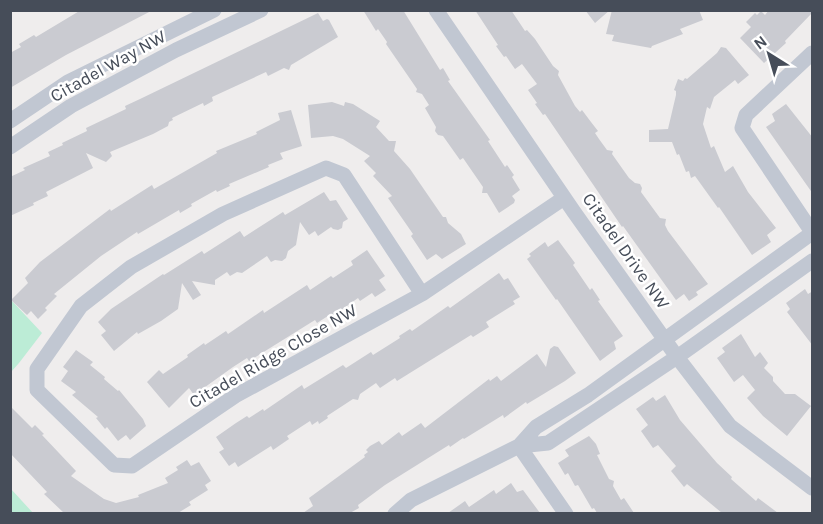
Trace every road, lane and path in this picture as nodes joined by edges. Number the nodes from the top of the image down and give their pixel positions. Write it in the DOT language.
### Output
graph roads {
  1 [pos="214,10"];
  2 [pos="261,10"];
  3 [pos="436,10"];
  4 [pos="168,32"];
  5 [pos="176,50"];
  6 [pos="813,53"];
  7 [pos="10,121"];
  8 [pos="10,147"];
  9 [pos="564,198"];
  10 [pos="813,233"];
  11 [pos="813,261"];
  12 [pos="422,294"];
  13 [pos="664,339"];
  14 [pos="677,357"];
  15 [pos="519,446"];
  16 [pos="813,488"];
  17 [pos="395,513"];
  18 [pos="566,513"];
  1 -- 4 [label="street, Citadel Way NW"];
  2 -- 5 [label="street, Citadel Way NW"];
  3 -- 9 [label="street, Citadel Drive NW"];
  4 -- 5 [label="street"];
  4 -- 7 [label="street, Citadel Way NW"];
  5 -- 8 [label="street, Citadel Way NW"];
  6 -- 10 [label="street"];
  9 -- 12 [label="street, Citadel Ridge Close NW"];
  9 -- 13 [label="street, Citadel Drive NW"];
  10 -- 13 [label="street"];
  11 -- 14 [label="street"];
  12 -- 12 [label="street, Citadel Ridge Close NW"];
  13 -- 14 [label="street, Citadel Drive NW"];
  13 -- 15 [label="street"];
  14 -- 15 [label="street"];
  14 -- 16 [label="street, Citadel Drive NW"];
  15 -- 17 [label="street"];
  15 -- 18 [label="street"];
}
